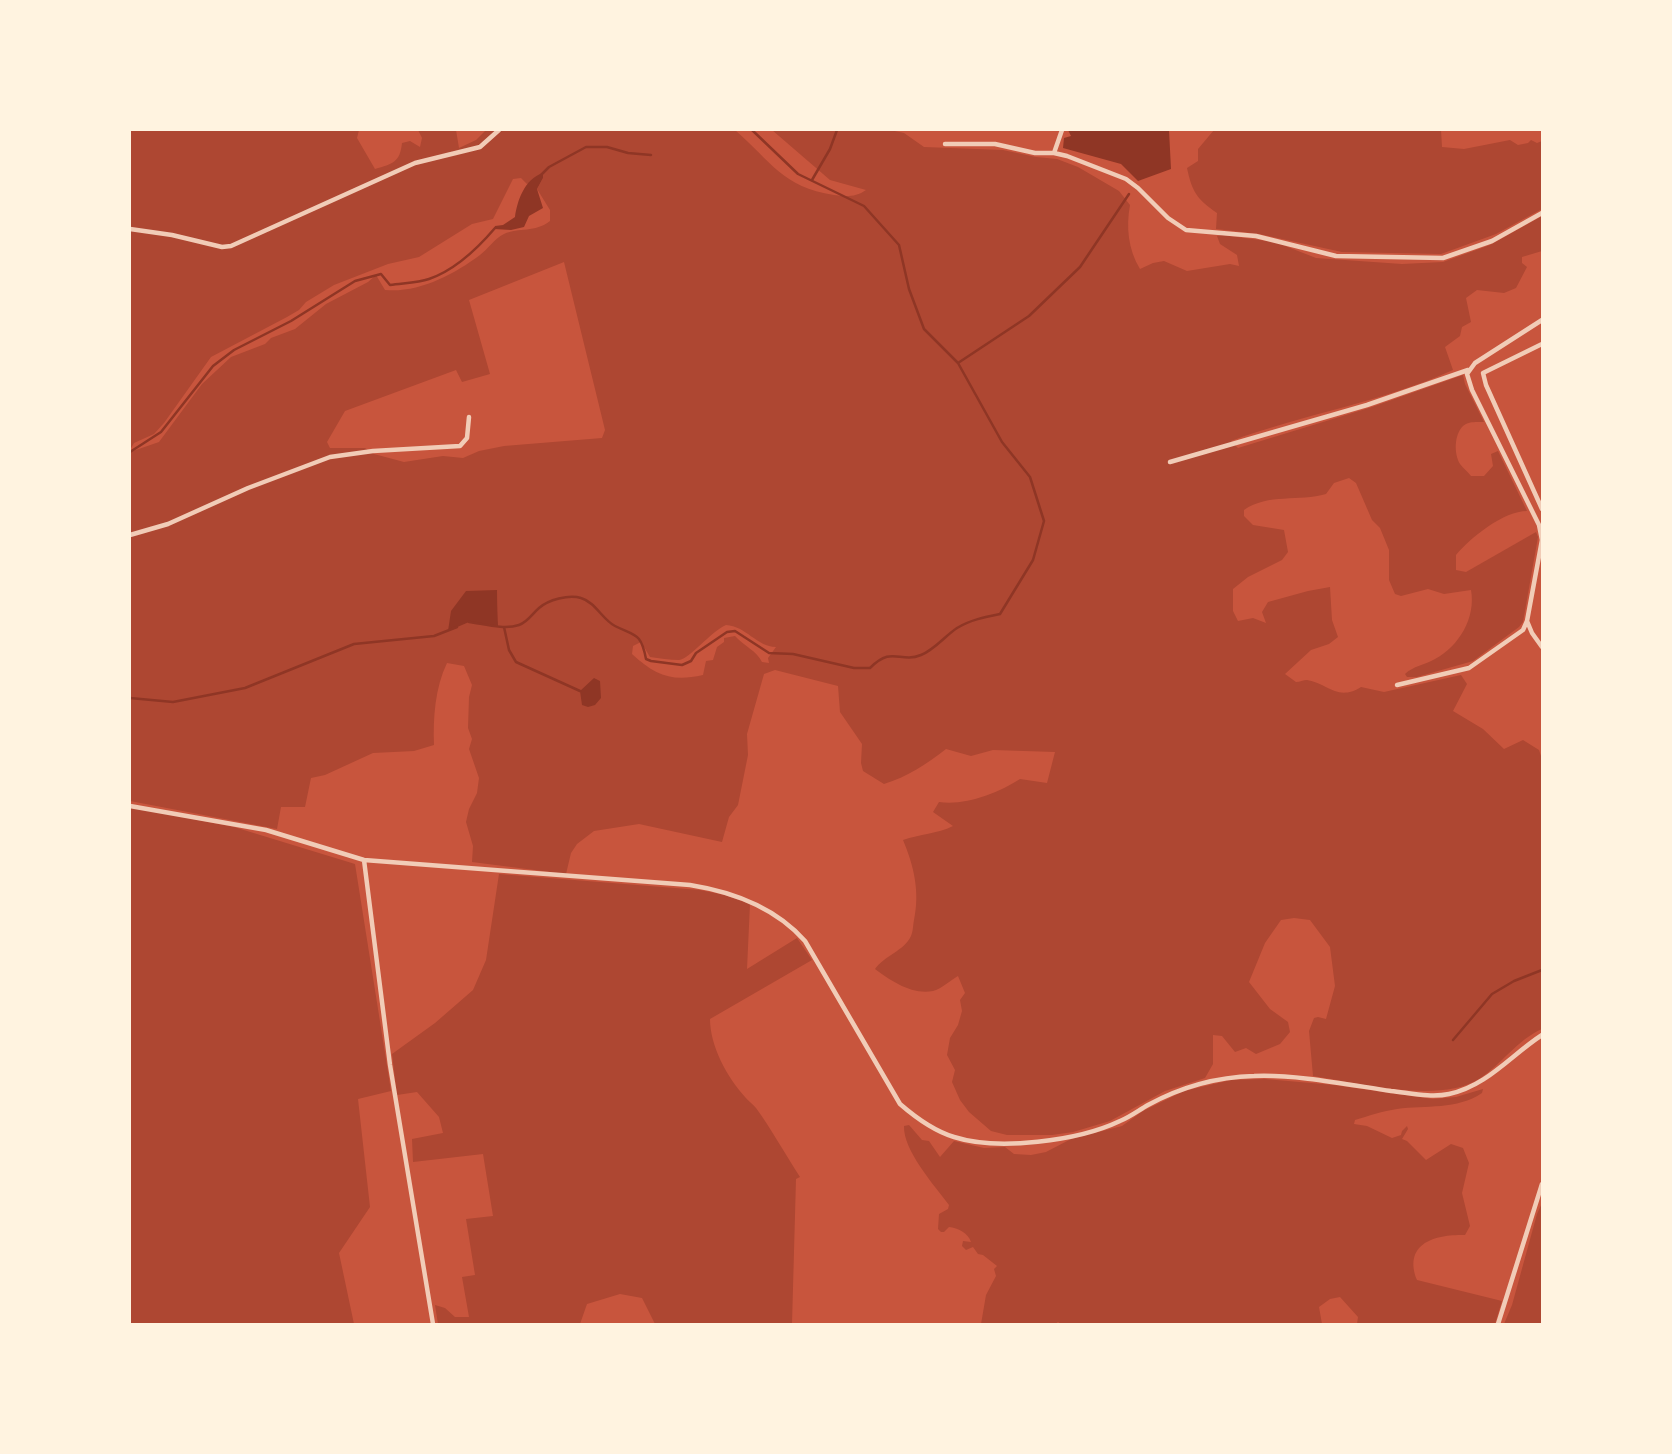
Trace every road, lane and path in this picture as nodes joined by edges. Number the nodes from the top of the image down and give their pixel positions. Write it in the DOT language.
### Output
graph roads {
  1 [pos="499,130"];
  2 [pos="1062,130"];
  3 [pos="945,144"];
  4 [pos="1054,153"];
  5 [pos="1542,213"];
  6 [pos="130,229"];
  7 [pos="1542,320"];
  8 [pos="1542,344"];
  9 [pos="1469,369"];
  10 [pos="469,417"];
  11 [pos="1170,462"];
  12 [pos="1542,509"];
  13 [pos="130,535"];
  14 [pos="1527,621"];
  15 [pos="1542,647"];
  16 [pos="1397,685"];
  17 [pos="130,806"];
  18 [pos="364,860"];
  19 [pos="1542,1035"];
  20 [pos="1542,1184"];
  21 [pos="433,1325"];
  22 [pos="1498,1325"];
  1 -- 6 [label="street"];
  2 -- 4 [label="street"];
  3 -- 4 [label="street"];
  4 -- 5 [label="street"];
  7 -- 9 [label="street"];
  8 -- 12 [label="street"];
  9 -- 11 [label="street"];
  9 -- 14 [label="street"];
  10 -- 13 [label="street"];
  14 -- 15 [label="street"];
  14 -- 16 [label="street"];
  17 -- 18 [label="street"];
  18 -- 19 [label="street"];
  18 -- 21 [label="street"];
  20 -- 22 [label="street"];
}
